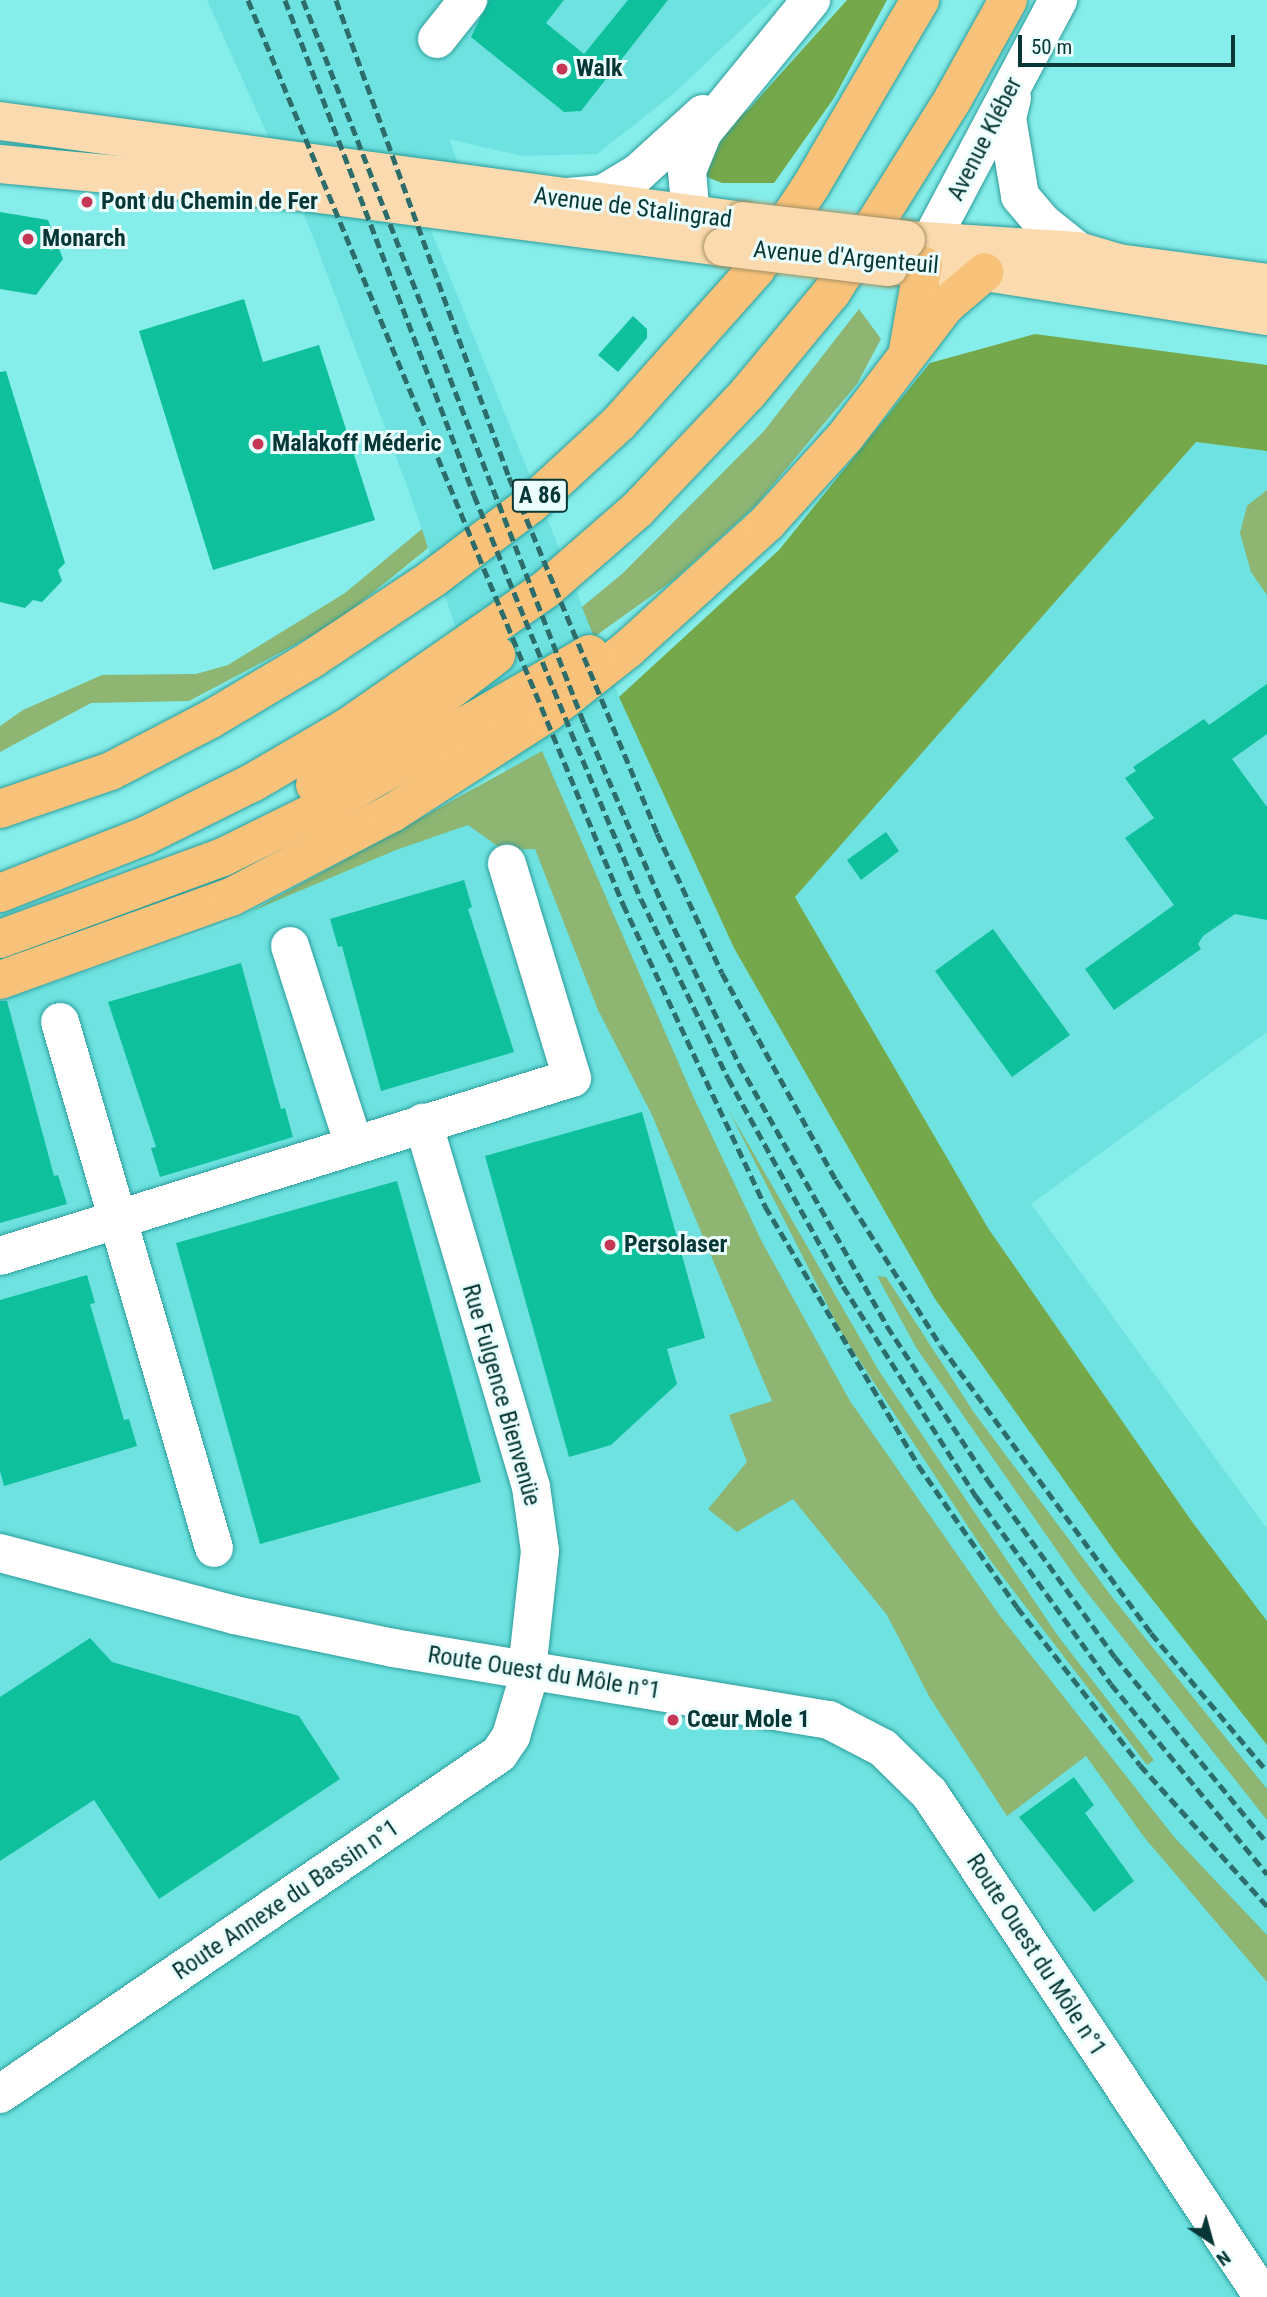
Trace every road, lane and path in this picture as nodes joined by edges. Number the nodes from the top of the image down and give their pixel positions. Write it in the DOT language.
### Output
graph roads {
  1 [pos="468,0"];
  2 [pos="811,0"];
  3 [pos="920,0"];
  4 [pos="1008,0"];
  5 [pos="1058,0"];
  6 [pos="437,39"];
  7 [pos="763,57"];
  8 [pos="1018,75"];
  9 [pos="0,121"];
  10 [pos="0,164"];
  11 [pos="554,199"];
  12 [pos="712,231"];
  13 [pos="1077,251"];
  14 [pos="912,253"];
  15 [pos="985,272"];
  16 [pos="1267,284"];
  17 [pos="1267,316"];
  18 [pos="908,352"];
  19 [pos="545,590"];
  20 [pos="664,611"];
  21 [pos="0,809"];
  22 [pos="507,864"];
  23 [pos="0,893"];
  24 [pos="24,932"];
  25 [pos="290,946"];
  26 [pos="0,980"];
  27 [pos="60,1022"];
  28 [pos="423,1123"];
  29 [pos="354,1144"];
  30 [pos="115,1219"];
  31 [pos="0,1256"];
  32 [pos="214,1548"];
  33 [pos="0,1553"];
  34 [pos="526,1672"];
  35 [pos="0,2095"];
  36 [pos="1263,2297"];
  1 -- 6 [label="street"];
  2 -- 7 [label="street"];
  3 -- 21 [label="highway, A 86"];
  4 -- 19 [label="highway"];
  5 -- 8 [label="street, Avenue Kléber"];
  7 -- 11 [label="street"];
  7 -- 12 [label="street"];
  8 -- 13 [label="street"];
  8 -- 14 [label="street, Avenue Kléber"];
  9 -- 11 [label="main road, Avenue de Stalingrad"];
  10 -- 12 [label="main road"];
  11 -- 12 [label="main road, Avenue de Stalingrad"];
  12 -- 14 [label="main road, Avenue de Stalingrad, bridge"];
  13 -- 14 [label="main road, Avenue de Stalingrad"];
  13 -- 16 [label="main road, Avenue de Stalingrad"];
  14 -- 15 [label="main road, Avenue d'Argenteuil"];
  14 -- 18 [label="highway"];
  15 -- 17 [label="main road, Avenue d'Argenteuil"];
  15 -- 18 [label="highway"];
  18 -- 20 [label="highway"];
  19 -- 23 [label="highway"];
  19 -- 24 [label="highway"];
  20 -- 24 [label="highway"];
  20 -- 26 [label="highway"];
  22 -- 28 [label="street"];
  25 -- 29 [label="street"];
  27 -- 30 [label="street"];
  28 -- 29 [label="street"];
  28 -- 34 [label="street, Rue Fulgence Bienvenüe"];
  29 -- 30 [label="street"];
  30 -- 31 [label="street"];
  30 -- 32 [label="street"];
  33 -- 34 [label="street, Route Ouest du Môle n°1"];
  34 -- 35 [label="street, Route Annexe du Bassin n°1"];
  34 -- 36 [label="street, Route Ouest du Môle n°1"];
}
